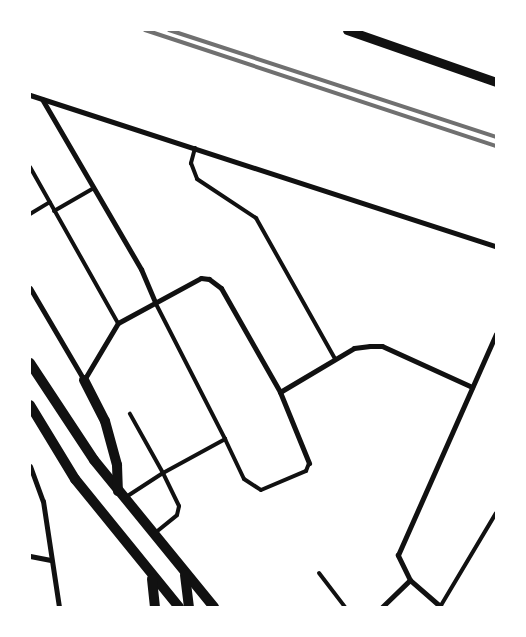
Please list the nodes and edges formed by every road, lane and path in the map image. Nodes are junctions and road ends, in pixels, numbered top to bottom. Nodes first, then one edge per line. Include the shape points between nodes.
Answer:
1 (347, 30) edge
2 (496, 82) edge
3 (30, 95) edge
4 (42, 99) junction
5 (195, 148) junction
6 (30, 168) edge
7 (94, 188) junction
8 (50, 202) junction
9 (54, 211) junction
10 (30, 214) edge
11 (496, 246) edge
12 (30, 288) edge
13 (154, 302) junction
14 (118, 323) junction
15 (496, 334) edge
16 (335, 359) junction
17 (30, 363) edge
18 (84, 380) junction
19 (472, 387) junction
20 (280, 392) junction
21 (30, 405) edge
22 (130, 414) dead end
23 (226, 439) junction
24 (309, 463) joint
25 (30, 466) edge
26 (163, 473) junction
27 (121, 494) junction
28 (496, 513) edge
29 (152, 535) junction
30 (30, 556) edge
31 (50, 560) junction
32 (150, 573) junction
33 (319, 573) dead end
34 (184, 574) junction
35 (410, 580) junction
36 (59, 607) edge
37 (154, 607) edge
38 (179, 607) edge
39 (190, 607) edge
40 (214, 607) edge
41 (345, 607) edge
42 (382, 607) edge
43 (441, 607) edge

1 - 2 street
3 - 4 street
4 - 5 street
4 - 7 street
5 - 11 street
5 - 16 lane via 191,163 197,179 256,218
6 - 8 lane
7 - 9 lane
7 - 13 street
8 - 9 lane
8 - 10 lane
9 - 14 lane
12 - 18 street
13 - 14 street
13 - 20 street via 201,278 221,288
13 - 23 lane
14 - 18 street
15 - 19 street
16 - 19 street via 354,348 382,346
16 - 20 street
17 - 27 main road via 94,460
18 - 27 main road via 104,421 117,465
19 - 35 street via 398,555
20 - 24 street
21 - 32 main road via 75,479
22 - 26 lane
23 - 24 lane via 244,479 261,490 306,472
23 - 26 lane
25 - 31 street via 43,501
26 - 27 lane
26 - 29 lane via 179,506 177,515
27 - 29 main road
28 - 43 lane
29 - 34 main road
30 - 31 street
31 - 36 street
32 - 37 main road
32 - 38 main road
33 - 41 lane
34 - 39 main road
34 - 40 main road
35 - 42 street
35 - 43 street

